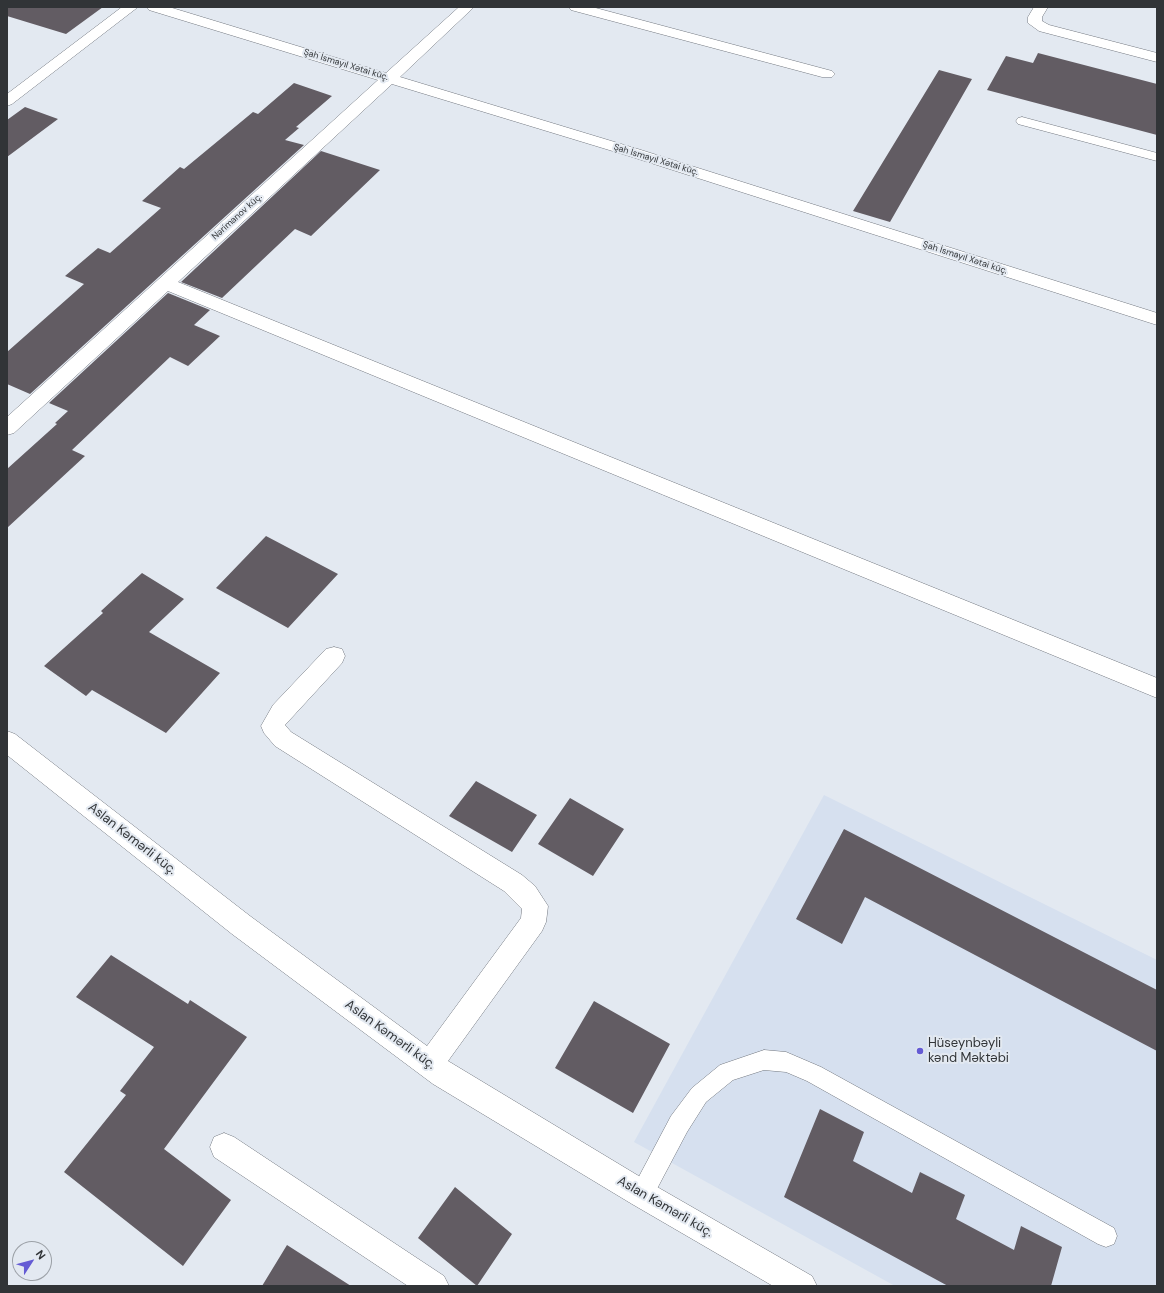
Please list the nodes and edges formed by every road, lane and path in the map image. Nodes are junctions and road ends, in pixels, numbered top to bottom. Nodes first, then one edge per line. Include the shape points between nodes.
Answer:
1 (131, 7) edge
2 (154, 7) edge
3 (467, 7) edge
4 (576, 7) edge
5 (1023, 7) edge
6 (1040, 9) edge
7 (1157, 58) edge
8 (827, 74) dead end
9 (389, 78) junction
10 (7, 101) edge
11 (1022, 121) dead end
12 (1157, 157) edge
13 (165, 283) junction
14 (1157, 319) edge
15 (7, 428) edge
16 (334, 656) dead end
17 (1157, 688) edge
18 (7, 741) edge
19 (430, 1064) junction
20 (224, 1147) dead end
21 (642, 1194) junction
22 (1106, 1236) dead end
23 (434, 1286) edge
24 (802, 1286) edge

1 - 10 street
2 - 9 street, Şah İsmayıl Xətai küç.
3 - 9 street, Nərimanov küç.
4 - 8 street
5 - 6 street
6 - 7 street via 1035,17 1035,23 1044,28
9 - 13 street, Nərimanov küç.
9 - 14 street, Şah İsmayıl Xətai küç. via 635,153
11 - 12 lane
13 - 15 street, Nərimanov küç.
13 - 17 street
16 - 19 street via 281,712 272,726 283,739 513,883 536,906 533,922
18 - 19 street, Aslan Kəmərli küç. via 241,925
19 - 21 street, Aslan Kəmərli küç.
20 - 23 street
21 - 22 lane via 679,1124 699,1095 727,1072 764,1060 786,1062 814,1074
21 - 24 street, Aslan Kəmərli küç.

